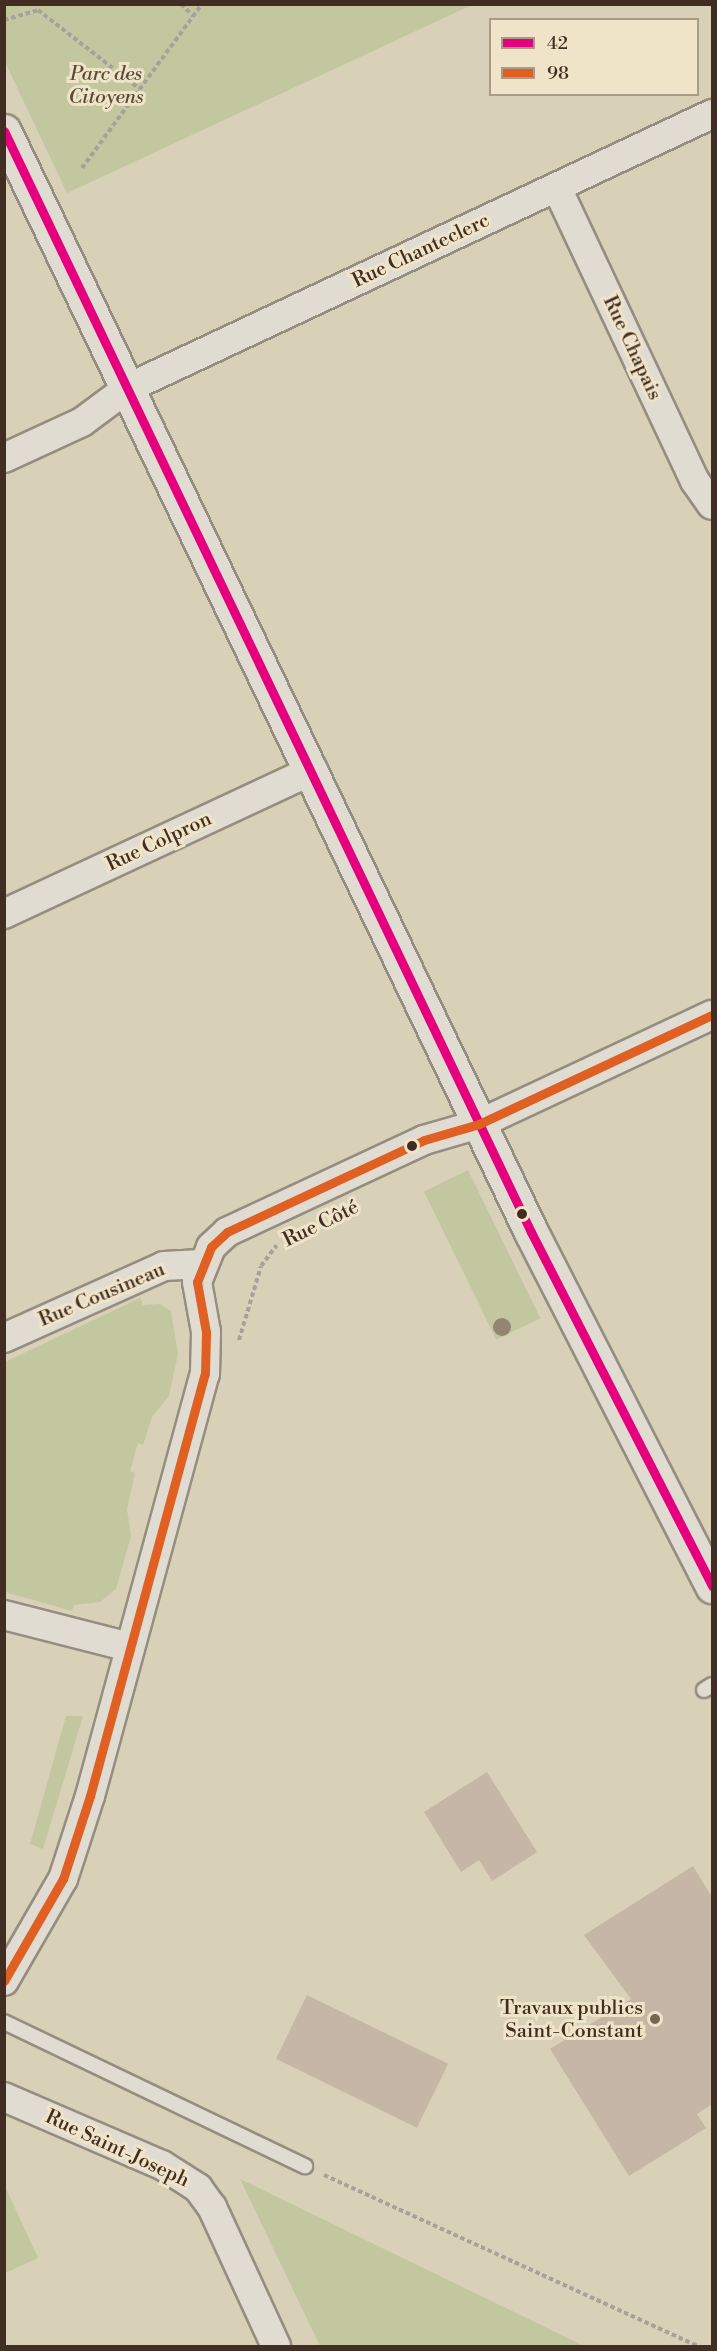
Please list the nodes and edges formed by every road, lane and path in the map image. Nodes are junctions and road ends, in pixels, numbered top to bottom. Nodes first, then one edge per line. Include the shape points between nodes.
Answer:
1 (181, 4) edge
2 (202, 4) edge
3 (193, 16) junction
4 (4, 20) edge
5 (140, 89) junction
6 (712, 114) edge
7 (4, 131) edge
8 (82, 168) dead end
9 (556, 188) junction
10 (128, 388) junction
11 (4, 458) edge
12 (712, 505) edge
13 (314, 770) junction
14 (4, 914) edge
15 (712, 1015) edge
16 (479, 1124) junction
17 (280, 1242) dead end
18 (201, 1264) junction
19 (4, 1338) edge
20 (238, 1344) dead end
21 (712, 1586) edge
22 (4, 1615) edge
23 (130, 1647) junction
24 (4, 1981) edge
25 (4, 2022) edge
26 (4, 2097) edge
27 (305, 2166) joint
28 (276, 2346) edge
29 (697, 2346) edge

1 - 3 path
2 - 3 path
3 - 5 path
4 - 5 path via 38,10
5 - 8 path
6 - 9 street, Rue Chanteclerc
7 - 10 street
9 - 10 street, Rue Chanteclerc
9 - 12 street, Rue Chapais via 695,481
10 - 11 street via 82,422
10 - 13 street
13 - 14 street, Rue Colpron
13 - 16 street
15 - 16 street, Rue Côté
16 - 18 street, Rue Côté via 447,1130 227,1232
16 - 21 street
17 - 20 path, Rue Côté via 261,1266
18 - 19 street, Rue Cousineau via 164,1266
18 - 23 street via 197,1282 206,1332 205,1374
22 - 23 street
23 - 24 street via 63,1879
25 - 27 lane
26 - 28 street, Rue Saint-Joseph via 162,2165 198,2188 212,2207
27 - 29 path

